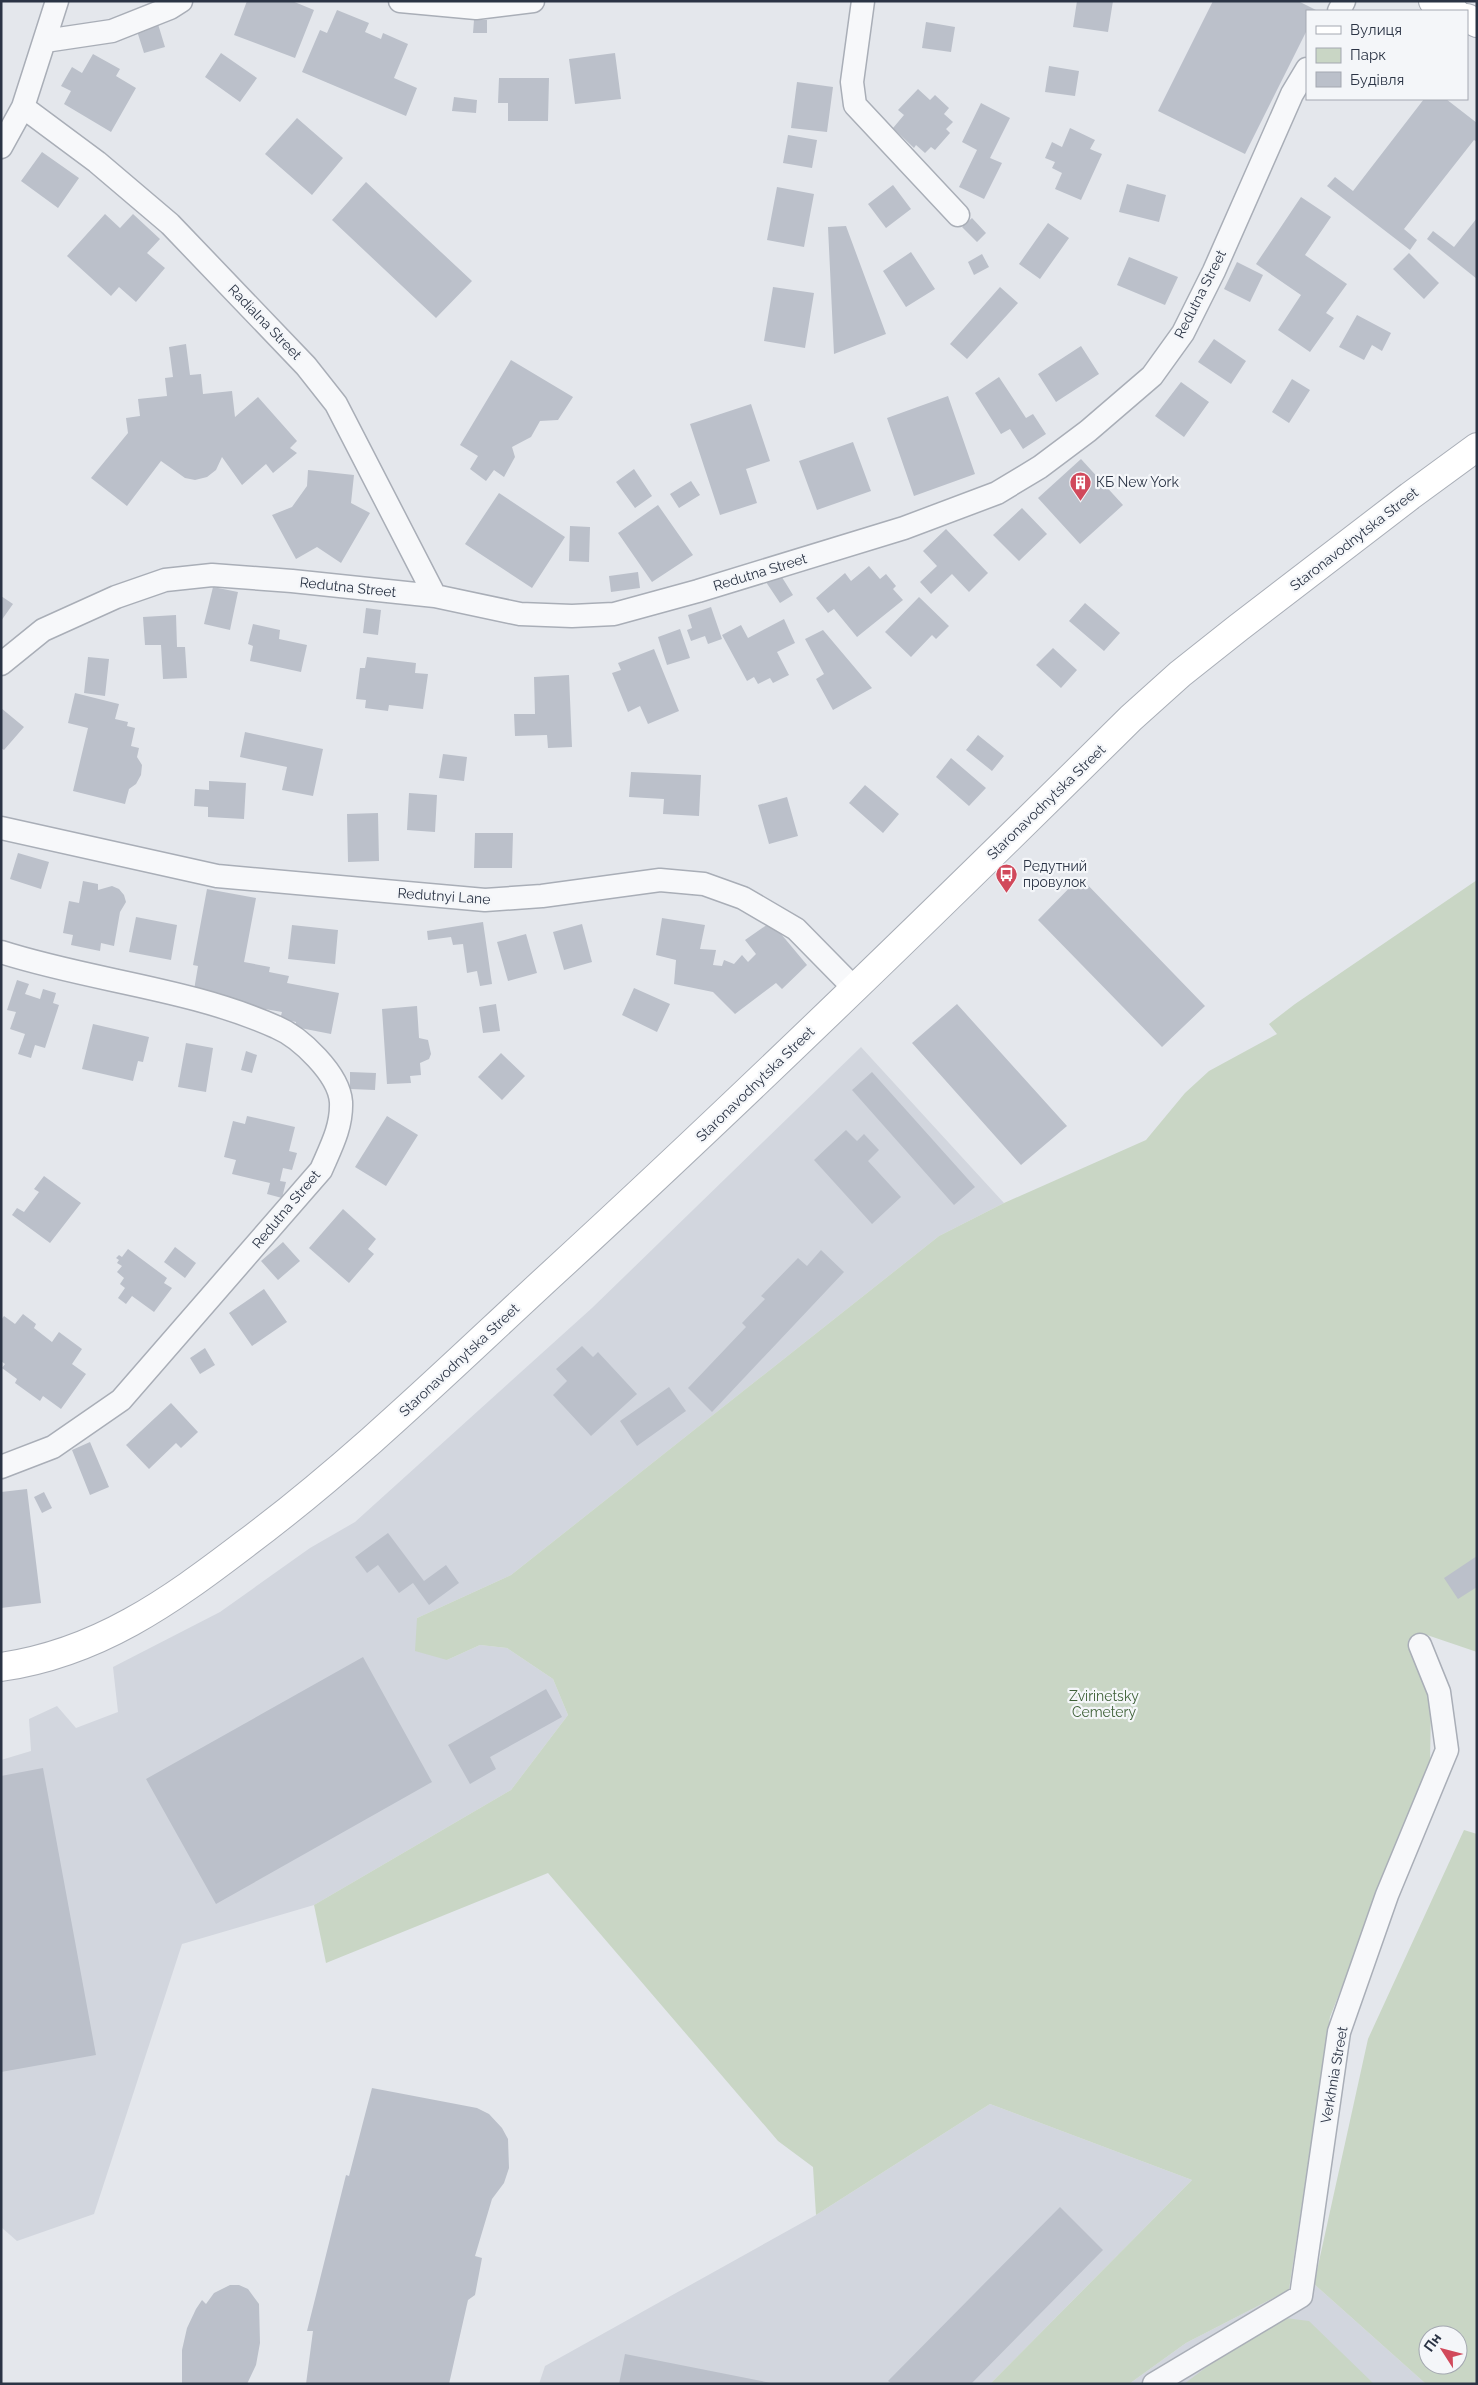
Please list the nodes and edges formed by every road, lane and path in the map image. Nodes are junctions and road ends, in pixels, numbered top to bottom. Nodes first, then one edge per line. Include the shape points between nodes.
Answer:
1 (57, 1) edge
2 (181, 1) edge
3 (400, 1) edge
4 (533, 1) edge
5 (863, 1) edge
6 (1433, 1) edge
7 (1452, 10) edge
8 (45, 41) junction
9 (1306, 71) edge
10 (23, 106) junction
11 (1, 147) edge
12 (958, 215) dead end
13 (1477, 447) edge
14 (435, 596) junction
15 (1, 664) edge
16 (1, 828) edge
17 (1, 952) edge
18 (855, 989) junction
19 (1, 1467) edge
20 (1420, 1645) dead end
21 (1, 1667) edge
22 (1154, 2384) edge

1 - 8 street
2 - 8 street via 112,31
3 - 4 street via 476,8
5 - 12 street via 852,82 855,105
6 - 7 main road
8 - 10 street
9 - 14 street, Redutna Street via 1292,94 1183,333 1152,376 1088,431 1040,467 996,494 904,528 614,614 520,614
10 - 11 street
10 - 14 street, Radialna Street via 97,162 170,224 306,366 336,404
13 - 18 main road, Staronavodnytska Street via 1180,674 1131,718
14 - 15 street, Redutna Street via 212,575 164,580 116,597 44,630
16 - 18 street, Redutnyi Lane via 217,876 485,900 660,880 704,884 743,898 796,929
17 - 19 street, Redutna Street via 208,1003 276,1027 294,1037 313,1054 331,1076 341,1100 338,1133 321,1170 120,1400 53,1447
18 - 21 main road, Staronavodnytska Street via 620,1212 372,1440 281,1518 177,1596 98,1640 48,1657
20 - 22 street, Verkhnia Street via 1439,1692 1447,1750 1387,1895 1339,2032 1301,2296

